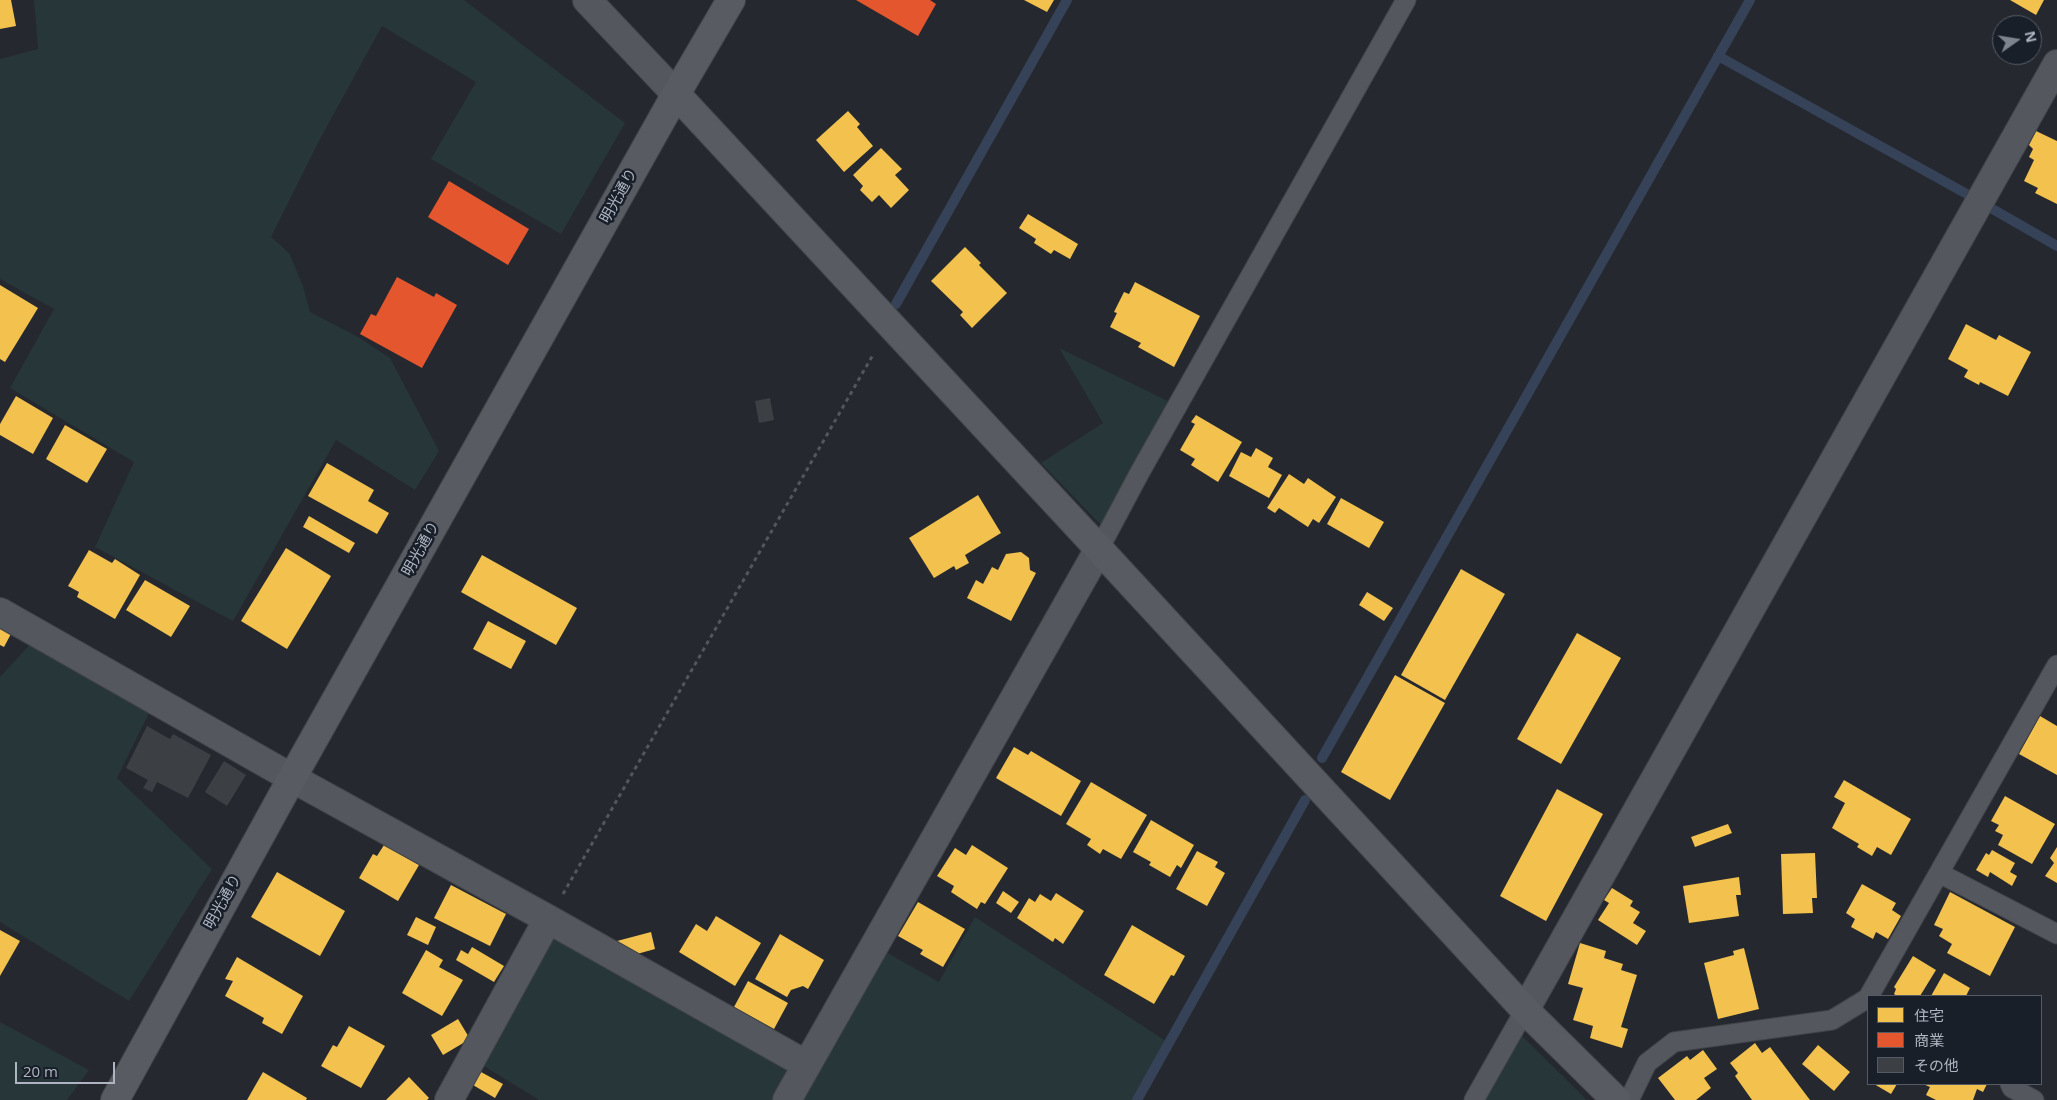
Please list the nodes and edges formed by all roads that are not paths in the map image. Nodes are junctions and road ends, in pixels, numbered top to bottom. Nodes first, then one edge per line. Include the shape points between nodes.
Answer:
1 (586, 0) edge
2 (731, 0) edge
3 (1406, 0) edge
4 (2057, 64) edge
5 (676, 94) junction
6 (1099, 548) junction
7 (0, 612) edge
8 (2057, 665) edge
9 (292, 778) junction
10 (1939, 873) junction
11 (548, 919) junction
12 (2057, 934) edge
13 (1870, 995) edge
14 (1867, 999) edge
15 (1525, 1010) junction
16 (807, 1065) junction
17 (2010, 1085) edge
18 (115, 1100) edge
19 (449, 1100) edge
20 (787, 1100) edge
21 (1474, 1100) edge
22 (1616, 1100) edge
23 (1629, 1100) edge
24 (2034, 1100) edge

1 - 5 street
2 - 5 street, 明光通り
3 - 6 lane
4 - 15 street
5 - 6 street
5 - 9 street, 明光通り
6 - 15 street
6 - 16 street
7 - 9 street
8 - 10 lane
9 - 11 street
9 - 18 street, 明光通り
10 - 12 lane
10 - 13 lane
11 - 16 street
11 - 19 street
14 - 23 lane via 1832,1020 1674,1042 1647,1062
15 - 21 lane
15 - 22 street
16 - 20 street
17 - 24 lane

